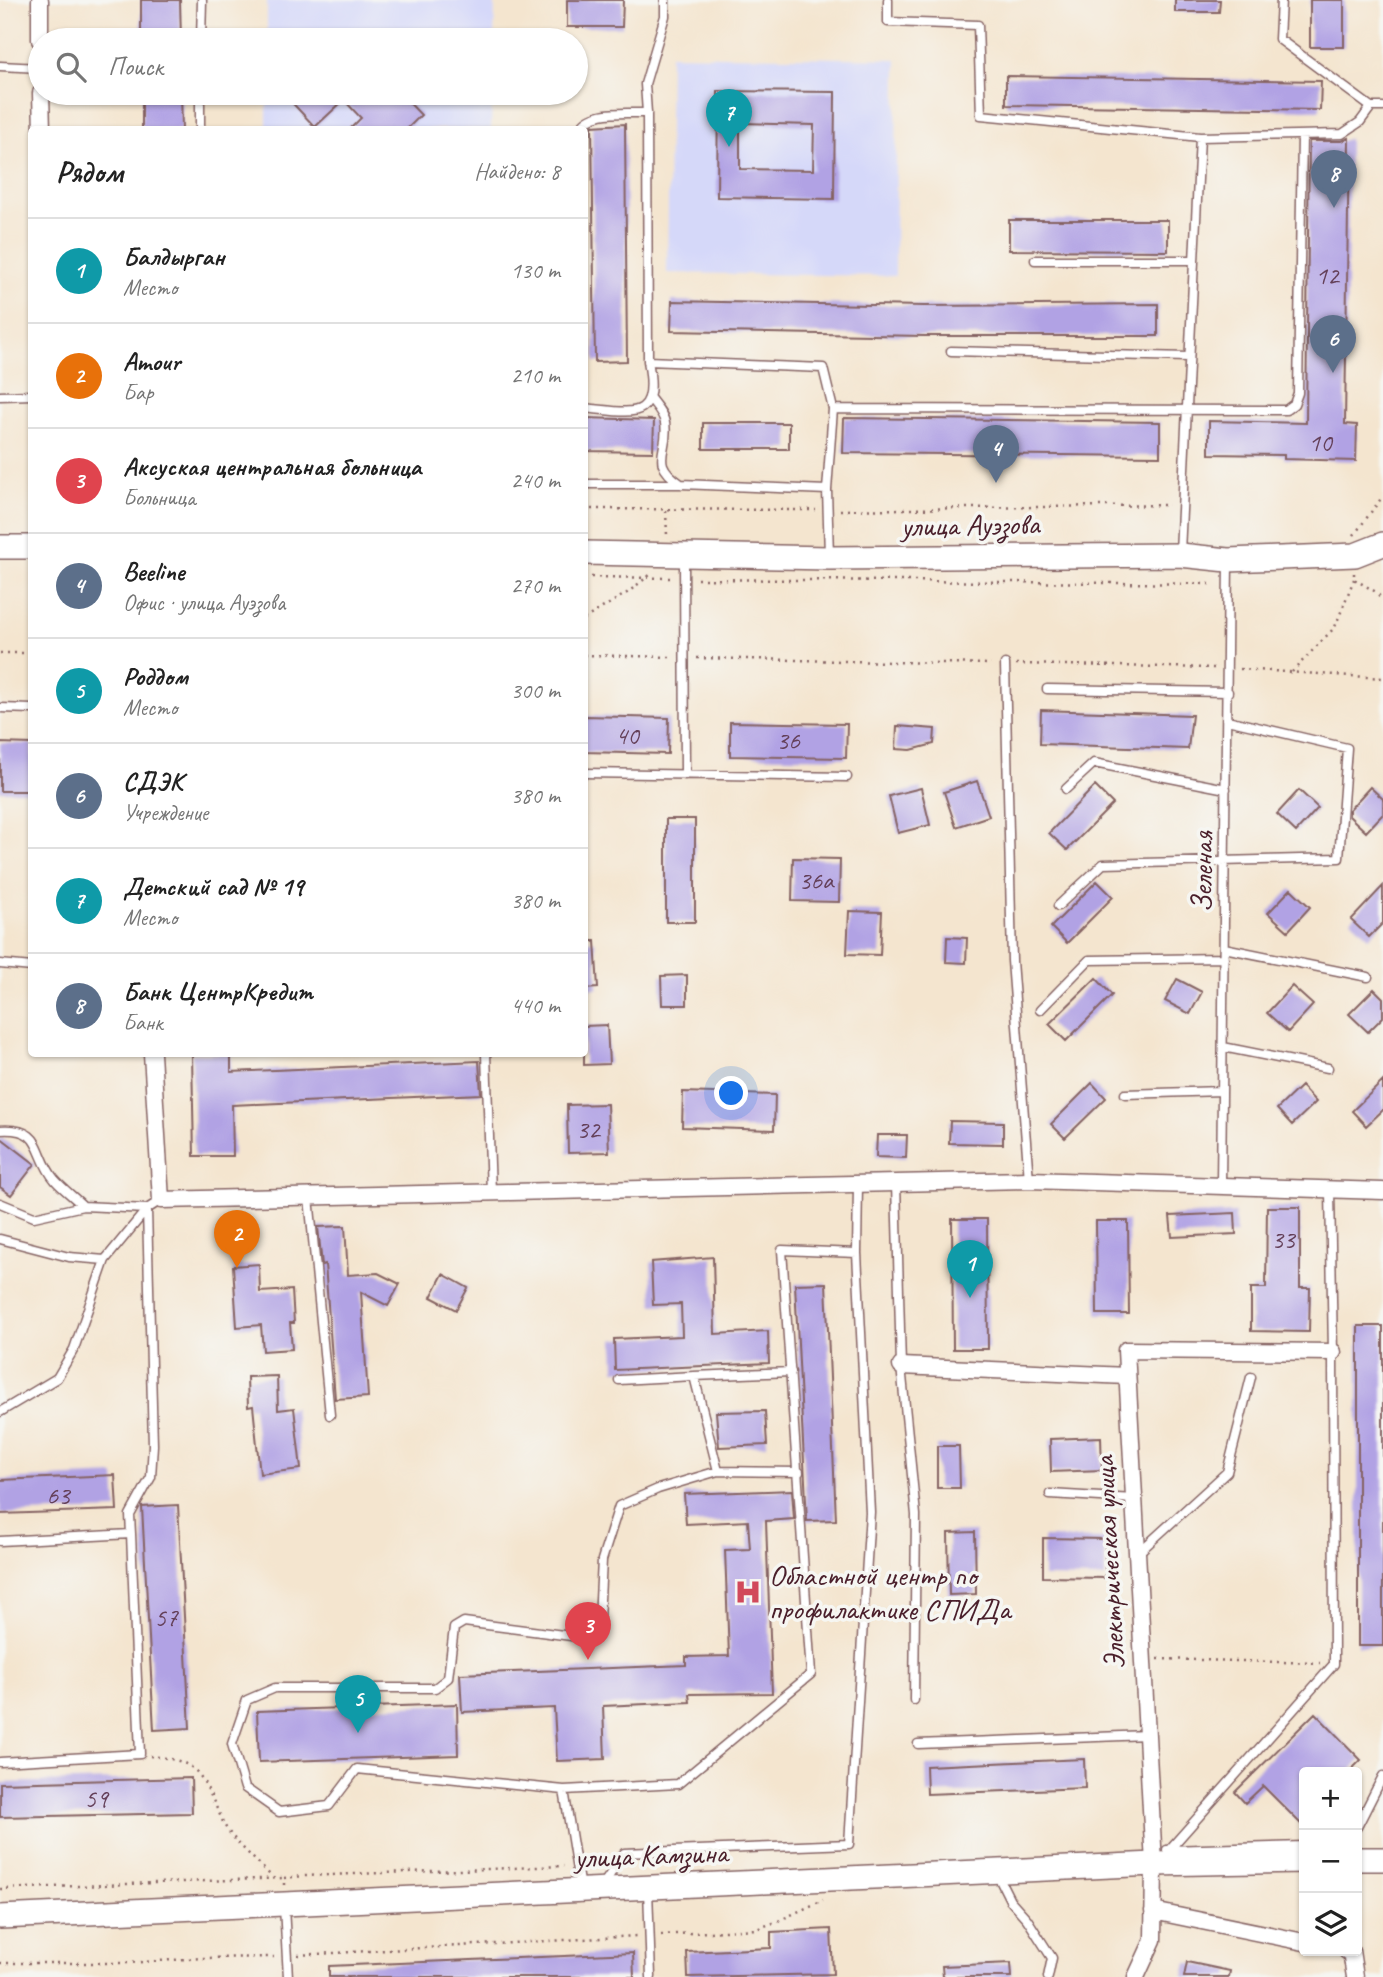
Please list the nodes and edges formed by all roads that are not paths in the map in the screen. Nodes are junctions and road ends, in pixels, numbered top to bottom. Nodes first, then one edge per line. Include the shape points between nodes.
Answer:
1 (40, 0) edge
2 (202, 0) edge
3 (665, 0) edge
4 (888, 0) edge
5 (1281, 0) edge
6 (40, 28) edge
7 (201, 28) edge
8 (0, 66) edge
9 (28, 67) edge
10 (41, 105) edge
11 (200, 105) edge
12 (1371, 107) junction
13 (1383, 107) edge
14 (647, 113) junction
15 (42, 126) edge
16 (200, 126) edge
17 (581, 126) edge
18 (1302, 135) junction
19 (1200, 137) junction
20 (1035, 260) dead end
21 (1193, 260) junction
22 (951, 351) dead end
23 (1188, 357) junction
24 (648, 361) junction
25 (28, 395) edge
26 (0, 397) edge
27 (650, 398) junction
28 (588, 408) edge
29 (833, 409) junction
30 (1186, 410) junction
31 (588, 484) edge
32 (681, 484) junction
33 (827, 490) junction
34 (1383, 544) edge
35 (0, 547) edge
36 (28, 547) edge
37 (588, 553) edge
38 (676, 555) junction
39 (1180, 555) junction
40 (1355, 555) junction
41 (829, 558) junction
42 (1228, 560) junction
43 (1383, 564) edge
44 (1005, 664) road end
45 (1047, 689) dead end
46 (1228, 692) junction
47 (0, 708) edge
48 (28, 709) edge
49 (1227, 720) junction
50 (588, 773) edge
51 (685, 775) junction
52 (847, 777) dead end
53 (1066, 789) dead end
54 (1226, 789) junction
55 (1225, 860) junction
56 (1058, 906) dead end
57 (1224, 953) junction
58 (0, 964) edge
59 (28, 967) edge
60 (1368, 977) dead end
61 (1040, 1010) dead end
62 (1223, 1047) junction
63 (152, 1057) edge
64 (486, 1057) edge
65 (1328, 1068) dead end
66 (1222, 1091) junction
67 (1125, 1094) dead end
68 (0, 1130) edge
69 (1029, 1180) junction
70 (896, 1183) junction
71 (858, 1184) junction
72 (1221, 1185) junction
73 (1330, 1191) junction
74 (1383, 1191) edge
75 (491, 1192) junction
76 (309, 1197) junction
77 (0, 1203) edge
78 (154, 1205) junction
79 (83, 1206) junction
80 (0, 1240) edge
81 (858, 1253) junction
82 (104, 1260) junction
83 (1333, 1352) junction
84 (901, 1366) junction
85 (791, 1372) junction
86 (694, 1376) junction
87 (1127, 1376) junction
88 (1251, 1377) dead end
89 (619, 1380) dead end
90 (0, 1412) edge
91 (330, 1415) dead end
92 (718, 1471) junction
93 (799, 1472) junction
94 (1050, 1494) dead end
95 (1134, 1499) junction
96 (131, 1534) junction
97 (0, 1541) edge
98 (1137, 1554) junction
99 (914, 1700) dead end
100 (1147, 1735) junction
101 (918, 1744) dead end
102 (0, 1762) edge
103 (1383, 1776) edge
104 (564, 1790) junction
105 (1362, 1817) edge
106 (1299, 1846) edge
107 (1159, 1855) junction
108 (1362, 1859) edge
109 (1383, 1859) edge
110 (1299, 1861) edge
111 (995, 1871) junction
112 (648, 1886) junction
113 (590, 1889) junction
114 (284, 1902) junction
115 (1153, 1911) junction
116 (0, 1917) edge
117 (1299, 1941) edge
118 (1352, 1956) edge
119 (288, 1977) edge
120 (651, 1977) edge
121 (1048, 1977) edge
122 (1136, 1977) edge
123 (1354, 1977) edge

1 - 6 street
2 - 7 lane
3 - 14 lane via 665,16 645,84
4 - 19 lane via 888,22 978,25 981,115
5 - 12 lane via 1279,39
8 - 9 lane
10 - 15 street
11 - 16 lane
12 - 13 lane
12 - 18 lane via 1342,134
14 - 17 lane via 591,116
14 - 24 lane
18 - 19 lane
18 - 30 lane via 1298,393 1294,404 1286,410
19 - 21 lane
20 - 21 lane
21 - 23 lane
22 - 23 lane
23 - 30 lane
24 - 27 lane via 653,386
24 - 29 lane via 816,366 826,374
25 - 26 lane
27 - 28 lane via 643,408 632,412
27 - 32 lane via 666,421 662,462 667,475
29 - 30 lane
29 - 33 lane
30 - 39 lane
31 - 32 lane
32 - 33 lane
33 - 41 lane
34 - 40 street
35 - 36 street
37 - 38 street, улица Ауэзова
38 - 41 street, улица Ауэзова
38 - 51 lane via 684,578
39 - 41 street, улица Ауэзова
39 - 42 street, улица Ауэзова
40 - 42 street, улица Ауэзова
40 - 43 street
42 - 46 lane, Зеленая
44 - 69 lane via 1012,961
45 - 46 lane
46 - 49 lane, Зеленая
47 - 48 lane
49 - 54 lane, Зеленая
49 - 55 lane via 1347,748 1339,858
50 - 51 lane
51 - 52 lane
53 - 54 lane via 1094,763
54 - 55 lane, Зеленая
55 - 56 lane via 1103,864
55 - 57 lane, Зеленая
57 - 60 lane
57 - 61 lane via 1090,960
57 - 62 lane, Зеленая
58 - 59 lane
62 - 65 lane
62 - 66 lane, Зеленая
63 - 78 street
64 - 75 lane
66 - 67 lane
66 - 72 lane, Зеленая
68 - 79 lane via 16,1129 32,1136 54,1178
69 - 70 street
69 - 72 street
70 - 71 street
70 - 84 lane
71 - 75 street
71 - 81 lane
72 - 73 street
73 - 74 street
73 - 83 lane
75 - 76 street
76 - 78 street
76 - 91 lane
77 - 79 lane via 34,1217
78 - 79 lane
78 - 82 lane
78 - 96 lane via 151,1476 130,1515
80 - 82 lane via 69,1257
81 - 85 lane via 782,1250
81 - 113 lane via 870,1512 849,1844 624,1853
82 - 90 lane via 74,1349 57,1378
83 - 87 street, Электрическая улица via 1126,1350
83 - 107 lane via 1334,1664
84 - 87 street
84 - 99 lane via 916,1515
85 - 86 lane
85 - 93 lane
86 - 89 lane
86 - 92 lane
87 - 95 street, Электрическая улица
88 - 98 lane via 1227,1472
92 - 93 lane
92 - 104 lane via 619,1506 603,1560 598,1620 579,1637 464,1622 454,1628 448,1678 435,1688 275,1688 247,1700 232,1744 246,1787 279,1812 328,1806 357,1769
93 - 104 lane via 811,1674 678,1784
94 - 95 lane
95 - 98 street, Электрическая улица
96 - 97 lane
96 - 102 lane via 140,1754
98 - 100 street, Электрическая улица
100 - 101 lane
100 - 107 street, Электрическая улица
103 - 105 lane
104 - 113 lane via 578,1866
106 - 107 lane
107 - 110 street, улица Камзина
107 - 111 street, улица Камзина
107 - 115 street, Электрическая улица
108 - 109 street
111 - 112 street, улица Камзина
111 - 121 lane via 1052,1958
112 - 113 street, улица Камзина
112 - 120 lane
113 - 114 street, улица Камзина
114 - 116 street, улица Камзина
114 - 119 lane
115 - 117 street
115 - 122 street, Электрическая улица via 1153,1940
118 - 123 street

